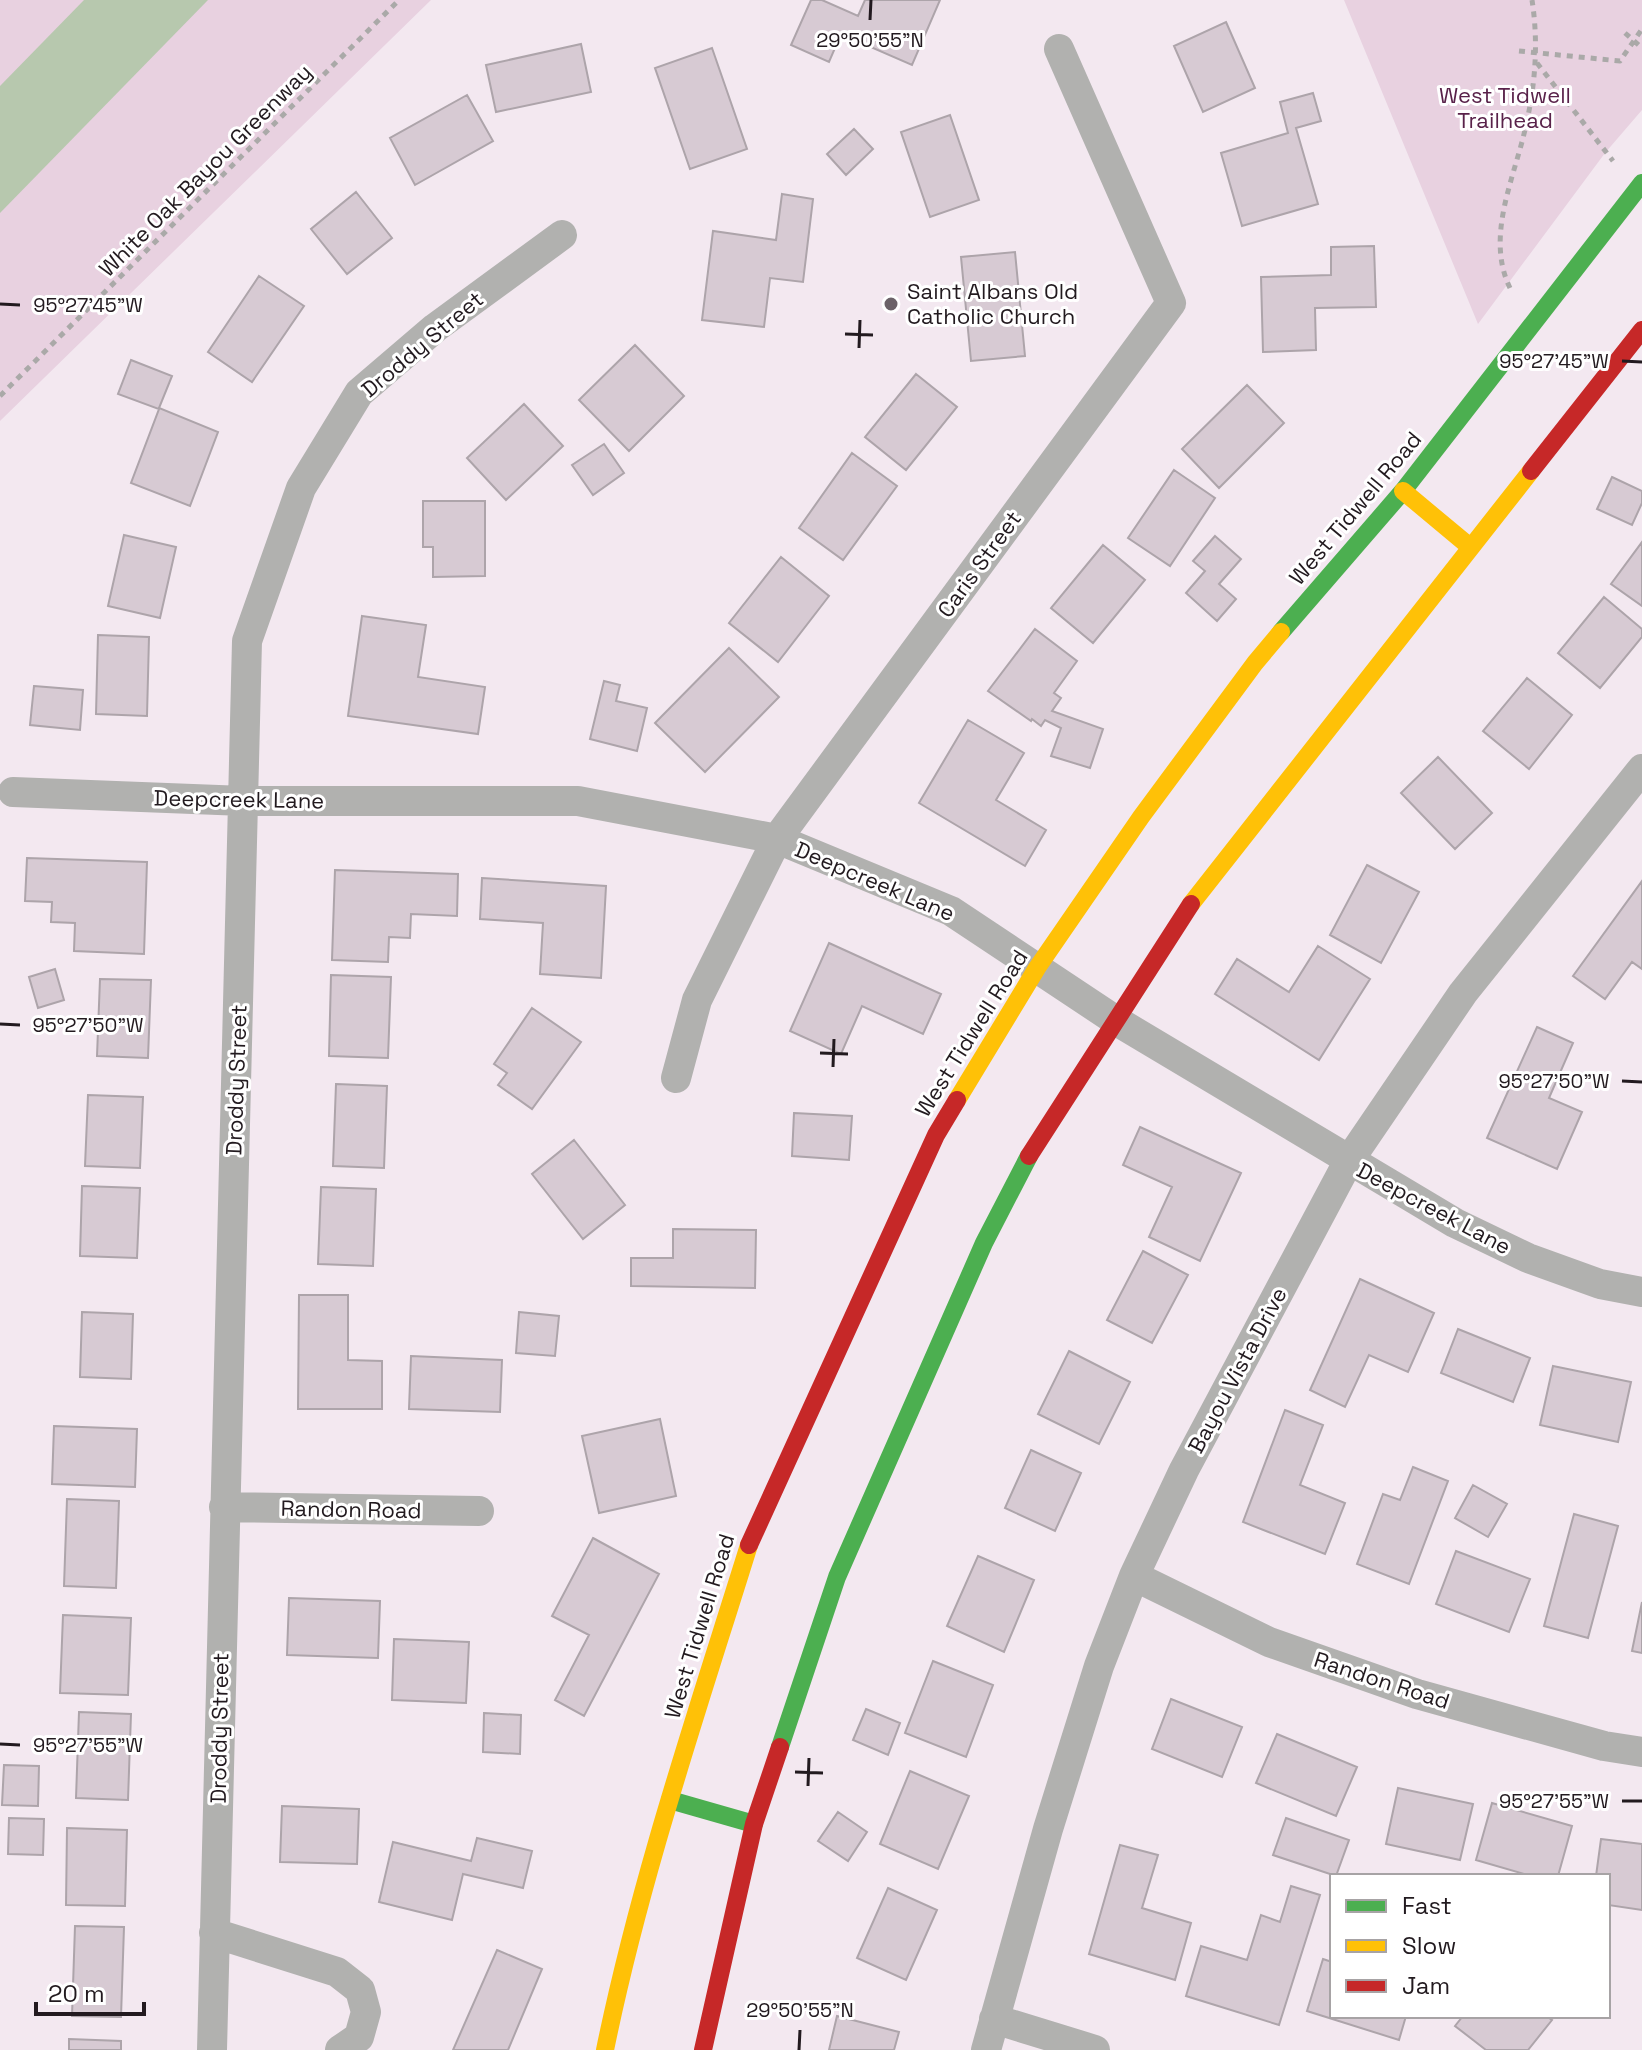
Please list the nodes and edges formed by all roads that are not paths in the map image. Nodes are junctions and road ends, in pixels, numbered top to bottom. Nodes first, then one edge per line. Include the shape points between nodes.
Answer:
1 (1059, 49) dead end
2 (1640, 185) edge
3 (562, 235) dead end
4 (1642, 330) edge
5 (1403, 491) junction
6 (1469, 546) junction
7 (1642, 769) edge
8 (13, 792) dead end
9 (244, 801) junction
10 (777, 839) junction
11 (1037, 968) junction
12 (1115, 1020) junction
13 (676, 1078) dead end
14 (1348, 1162) junction
15 (1642, 1292) edge
16 (224, 1507) junction
17 (479, 1511) dead end
18 (1134, 1576) junction
19 (1642, 1752) edge
20 (670, 1800) junction
21 (754, 1824) junction
22 (214, 1933) junction
23 (994, 2019) junction
24 (212, 2050) edge
25 (340, 2050) edge
26 (605, 2050) edge
27 (703, 2050) edge
28 (986, 2050) edge
29 (1095, 2050) edge

1 - 10 street, Caris Street via 1171,303
2 - 5 main road, West Tidwell Road
3 - 9 street, Droddy Street via 435,328 359,393 301,488 247,641
4 - 6 main road
5 - 6 main road
5 - 11 main road, West Tidwell Road via 1255,663
6 - 12 main road via 1202,887
7 - 14 street, Bayou Vista Drive via 1463,993
8 - 9 street, Deepcreek Lane
9 - 10 street, Deepcreek Lane via 578,801
9 - 16 street, Droddy Street
10 - 11 street, Deepcreek Lane via 951,911
10 - 13 street, Caris Street via 697,1000
11 - 12 street, Deepcreek Lane
11 - 20 main road, West Tidwell Road via 936,1135 752,1534
12 - 14 street, Deepcreek Lane
12 - 21 main road via 1037,1140 984,1243 837,1577
14 - 15 street, Deepcreek Lane via 1528,1258 1600,1284
14 - 18 street, Bayou Vista Drive via 1184,1470
16 - 17 street, Randon Road
16 - 22 street, Droddy Street
18 - 19 street, Randon Road via 1269,1642 1417,1694
18 - 23 street, Bayou Vista Drive via 1080,1725
20 - 21 main road
20 - 26 main road, West Tidwell Road
21 - 27 main road
22 - 24 street, Droddy Street
22 - 25 street via 337,1972 360,1990 366,2012 359,2037
23 - 28 street, Bayou Vista Drive
23 - 29 street

